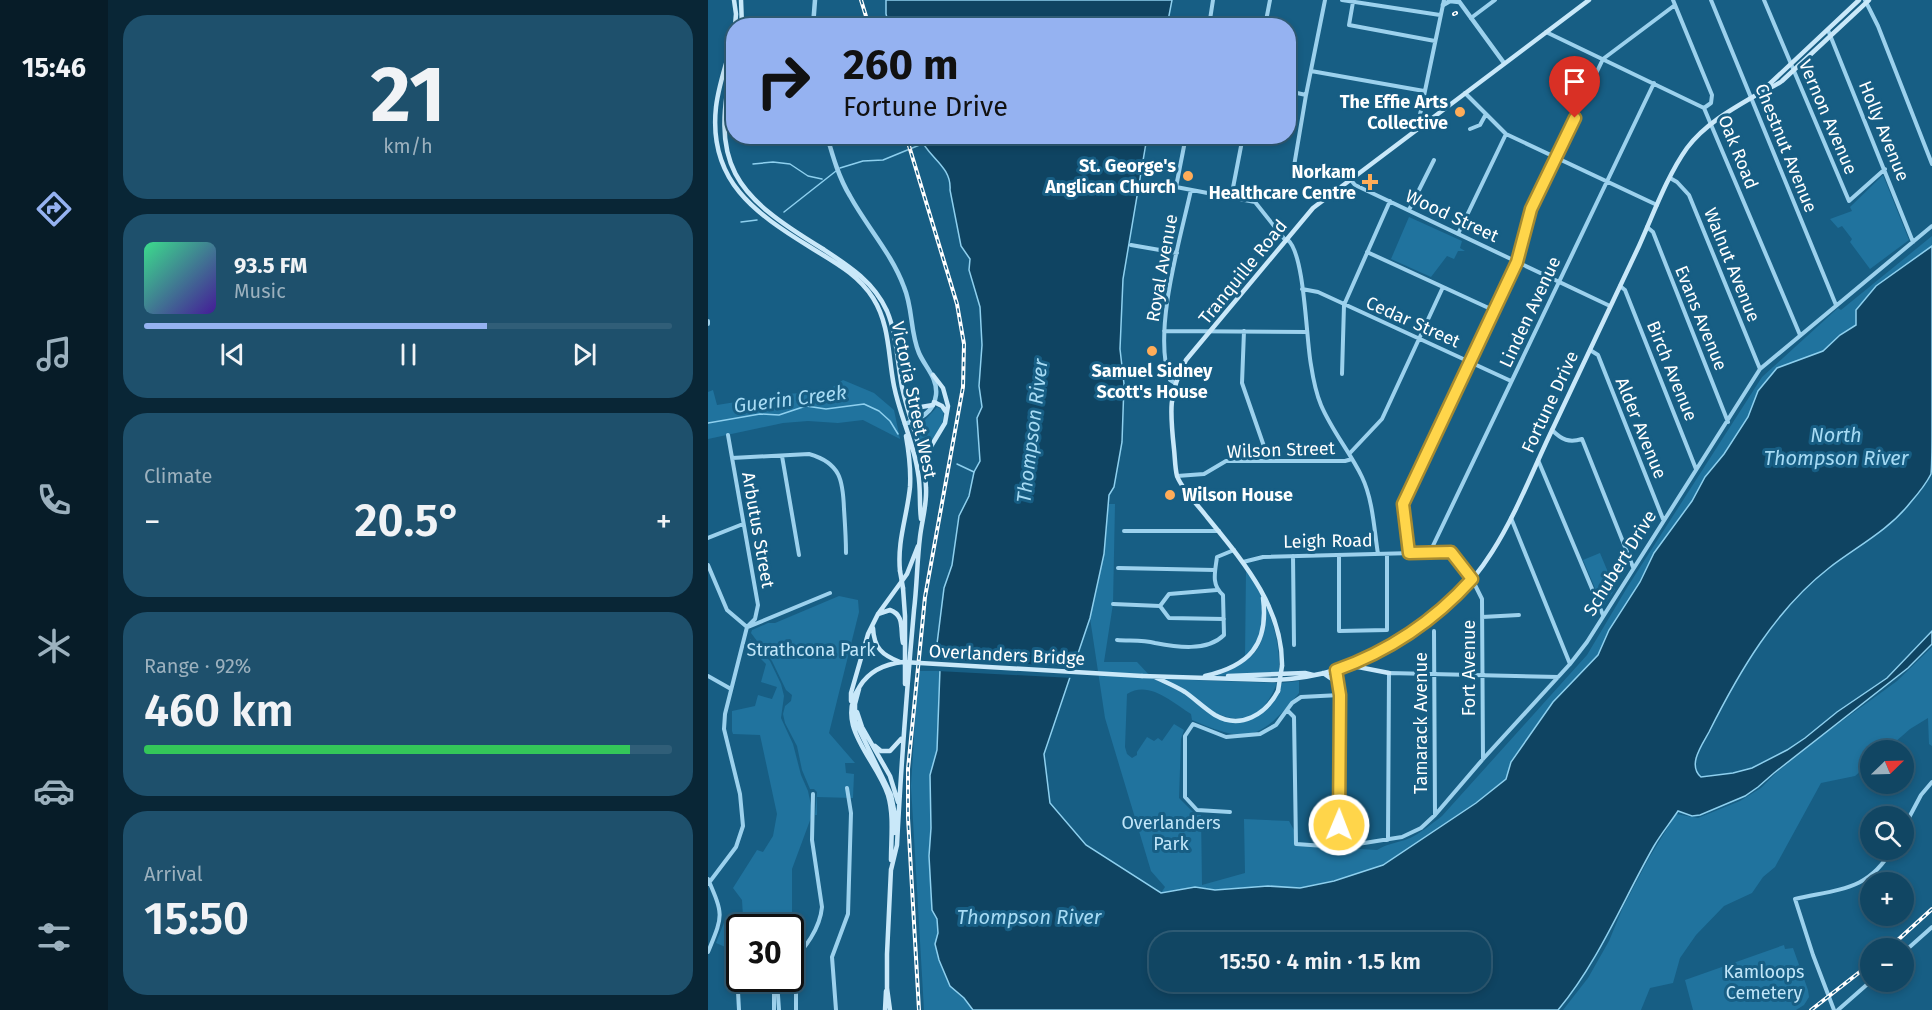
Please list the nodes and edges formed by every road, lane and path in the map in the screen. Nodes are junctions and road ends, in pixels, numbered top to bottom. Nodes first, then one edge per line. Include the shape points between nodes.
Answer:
1 (734, 0) edge
2 (741, 0) edge
3 (815, 0) edge
4 (1213, 0) edge
5 (1270, 0) edge
6 (1325, 0) edge
7 (1342, 0) edge
8 (1495, 0) edge
9 (1589, 0) edge
10 (1673, 0) edge
11 (1712, 0) edge
12 (1764, 0) edge
13 (1859, 0) edge
14 (1352, 1) edge
15 (1459, 1) edge
16 (1867, 1) edge
17 (1443, 3) edge
18 (1676, 5) junction
19 (1440, 15) junction
20 (736, 18) edge
21 (742, 18) edge
22 (814, 18) edge
23 (1210, 18) edge
24 (1267, 18) edge
25 (1471, 18) junction
26 (1828, 30) junction
27 (1545, 32) junction
28 (1831, 36) junction
29 (1435, 41) junction
30 (1603, 59) junction
31 (1504, 63) junction
32 (1790, 64) junction
33 (726, 65) edge
34 (1794, 70) junction
35 (1311, 71) junction
36 (726, 81) edge
37 (1654, 83) junction
38 (1424, 91) junction
39 (1296, 92) edge
40 (1465, 93) junction
41 (1760, 93) junction
42 (1306, 94) junction
43 (1752, 98) junction
44 (1704, 108) junction
45 (1486, 114) junction
46 (1712, 123) junction
47 (1417, 129) junction
48 (1470, 129) dead end
49 (1506, 134) junction
50 (829, 144) edge
51 (1184, 144) edge
52 (1241, 144) edge
53 (1556, 158) junction
54 (1434, 160) dead end
55 (1932, 164) edge
56 (1885, 169) junction
57 (1293, 172) dead end
58 (1671, 178) junction
59 (1350, 179) junction
60 (1607, 182) junction
61 (1191, 190) junction
62 (1231, 198) junction
63 (1390, 201) junction
64 (1657, 205) junction
65 (1409, 210) junction
66 (1932, 226) edge
67 (1647, 227) junction
68 (1458, 234) junction
69 (1287, 241) junction
70 (1913, 242) junction
71 (1131, 245) dead end
72 (1367, 252) junction
73 (1177, 253) junction
74 (1517, 262) junction
75 (1559, 282) junction
76 (1619, 286) junction
77 (1443, 287) junction
78 (1302, 289) junction
79 (1836, 305) junction
80 (1344, 306) junction
81 (1610, 306) junction
82 (1493, 310) junction
83 (1164, 331) junction
84 (1213, 331) junction
85 (1244, 331) junction
86 (1307, 332) junction
87 (1800, 335) junction
88 (1419, 339) junction
89 (1590, 350) junction
90 (1469, 362) junction
91 (1760, 369) junction
92 (1342, 374) dead end
93 (933, 375) junction
94 (1511, 381) junction
95 (1175, 383) junction
96 (905, 399) junction
97 (934, 403) junction
98 (947, 415) junction
99 (912, 422) junction
100 (1728, 422) junction
101 (905, 424) junction
102 (1552, 430) junction
103 (728, 435) dead end
104 (1350, 453) junction
105 (782, 456) junction
106 (732, 458) junction
107 (1352, 459) junction
108 (1267, 460) junction
109 (1538, 460) junction
110 (1696, 470) junction
111 (925, 476) junction
112 (1178, 476) junction
113 (1510, 517) junction
114 (1664, 519) junction
115 (922, 522) junction
116 (743, 524) junction
117 (1124, 531) dead end
118 (1219, 531) junction
119 (708, 538) edge
120 (919, 541) junction
121 (1234, 550) junction
122 (1430, 552) junction
123 (846, 553) dead end
124 (1409, 553) junction
125 (1378, 554) junction
126 (1387, 554) junction
127 (799, 555) dead end
128 (1339, 555) junction
129 (1293, 556) junction
130 (1244, 562) junction
131 (708, 565) edge
132 (1118, 568) dead end
133 (1633, 568) junction
134 (1215, 570) junction
135 (1472, 579) junction
136 (1216, 590) junction
137 (830, 593) dead end
138 (1262, 593) junction
139 (1113, 604) dead end
140 (1160, 606) junction
141 (878, 614) junction
142 (1519, 615) dead end
143 (1603, 615) junction
144 (1482, 617) junction
145 (1224, 619) junction
146 (873, 626) junction
147 (747, 627) junction
148 (1434, 631) dead end
149 (1117, 640) dead end
150 (1294, 645) dead end
151 (905, 650) junction
152 (903, 663) junction
153 (1570, 664) junction
154 (1350, 665) junction
155 (1336, 670) junction
156 (1323, 673) junction
157 (1389, 674) junction
158 (1434, 674) junction
159 (1482, 675) junction
160 (708, 676) edge
161 (1142, 676) joint
162 (1152, 676) junction
163 (1558, 677) junction
164 (1196, 678) junction
165 (861, 684) junction
166 (1339, 684) junction
167 (731, 689) junction
168 (906, 689) junction
169 (859, 691) junction
170 (1340, 695) junction
171 (850, 710) junction
172 (1287, 710) junction
173 (903, 737) junction
174 (873, 745) junction
175 (1483, 759) junction
176 (1932, 782) edge
177 (846, 788) dead end
178 (813, 794) dead end
179 (899, 804) junction
180 (1914, 808) edge
181 (1230, 812) dead end
182 (1435, 815) junction
183 (1388, 840) junction
184 (1339, 847) junction
185 (1886, 860) edge
186 (892, 863) junction
187 (891, 870) junction
188 (708, 882) edge
189 (1932, 927) edge
190 (1914, 943) edge
191 (806, 948) joint
192 (708, 952) edge
193 (887, 988) junction
194 (1860, 990) edge
195 (739, 992) edge
196 (775, 992) edge
197 (740, 1010) edge
198 (777, 1010) edge
199 (796, 1010) edge
200 (836, 1010) edge
201 (885, 1010) edge
202 (890, 1010) edge
203 (1836, 1010) edge

1 - 20 main road
2 - 21 main road
3 - 22 street
4 - 23 street
5 - 24 street
6 - 35 street
7 - 14 street
8 - 25 street
9 - 27 main road, Tranquille Road
10 - 18 street
11 - 43 street, Chestnut Avenue
12 - 32 street, Vernon Avenue
13 - 26 main road, Fortune Drive
14 - 19 street
14 - 29 street via 1349,25
15 - 17 street
15 - 25 street
16 - 28 main road, Fortune Drive
16 - 55 street
17 - 19 street
18 - 30 street
18 - 44 street via 1712,95 1711,103
19 - 29 street
25 - 31 street
26 - 28 street, Holly Avenue
26 - 32 main road, Fortune Drive
27 - 30 street, Oak Road
27 - 31 main road, Tranquille Road
28 - 34 main road, Fortune Drive
28 - 56 street, Holly Avenue
29 - 38 street
30 - 37 street, Oak Road
30 - 53 street
31 - 40 main road, Tranquille Road
32 - 34 street, Vernon Avenue
32 - 41 main road, Fortune Drive
33 - 101 main road, Victoria Street West via 715,118 725,170 734,187 760,215 850,272 869,292 885,327
34 - 41 main road, Fortune Drive via 1773,88
34 - 56 street, Vernon Avenue via 1849,201
35 - 38 street
35 - 42 street
36 - 96 main road, Victoria Street West via 720,118 721,141 729,168 763,211 854,269 874,289 892,324
37 - 44 street, Oak Road
37 - 60 street, Linden Avenue
38 - 47 street
39 - 42 street
40 - 45 street
40 - 47 main road, Tranquille Road
41 - 43 main road, Fortune Drive
42 - 57 street
43 - 46 main road, Fortune Drive
43 - 79 street, Chestnut Avenue
44 - 46 street, Oak Road
45 - 48 street via 1480,125
45 - 49 street
46 - 58 main road, Fortune Drive via 1687,148
46 - 87 street, Oak Road
47 - 59 main road, Tranquille Road
49 - 53 street
49 - 68 street
50 - 93 street via 850,196 904,285 917,346
51 - 61 street via 1176,187
52 - 62 street
53 - 60 street
53 - 74 street via 1531,209
54 - 65 street
56 - 70 street, Holly Avenue
58 - 64 main road, Fortune Drive
58 - 91 street, Walnut Avenue via 1689,195
59 - 63 street, Wood Street
59 - 69 main road, Tranquille Road via 1313,208
60 - 64 street
60 - 75 street, Linden Avenue
61 - 62 street
61 - 73 street, Royal Avenue
62 - 69 street via 1254,202
63 - 65 street, Wood Street
63 - 72 street
64 - 67 main road, Fortune Drive
65 - 68 street, Wood Street
66 - 70 street, Schubert Drive
67 - 76 main road, Fortune Drive
67 - 100 street, Evans Avenue via 1653,232
68 - 74 street, Wood Street
69 - 78 street via 1295,250
69 - 84 main road, Tranquille Road
70 - 79 street, Schubert Drive
71 - 73 street
72 - 77 street
72 - 80 street
73 - 83 street, Royal Avenue
74 - 75 street, Wood Street
74 - 82 street
75 - 81 street, Wood Street
75 - 94 street, Linden Avenue
76 - 81 main road, Fortune Drive
76 - 110 street, Birch Avenue via 1625,290
77 - 82 street
77 - 88 street
78 - 80 street, Cedar Street via 1318,292
78 - 86 street
79 - 87 street, Schubert Drive
80 - 88 street, Cedar Street
80 - 92 street
81 - 89 main road, Fortune Drive
82 - 90 street
83 - 84 street
83 - 95 street, Royal Avenue via 1167,371
84 - 85 street
84 - 95 main road, Tranquille Road via 1186,360
85 - 86 street
85 - 108 street via 1242,383
86 - 104 street via 1321,404
87 - 91 street, Schubert Drive
88 - 90 street, Cedar Street
88 - 104 street via 1383,419
89 - 102 main road, Fortune Drive
89 - 114 street, Alder Avenue via 1598,355
90 - 94 street, Cedar Street
90 - 124 street via 1403,504
91 - 100 street, Schubert Drive
93 - 97 street
93 - 98 main road via 945,393
94 - 122 street, Linden Avenue
95 - 112 main road, Tranquille Road via 1171,414
96 - 97 main road via 915,408
96 - 99 main road, Victoria Street West
97 - 98 main road via 942,406
97 - 99 street via 927,414
98 - 111 main road via 930,448
99 - 101 street
99 - 111 main road, Victoria Street West
100 - 110 street, Schubert Drive
101 - 115 main road, Victoria Street West via 919,474
101 - 151 main road, bridge via 910,474 899,545
102 - 109 main road, Fortune Drive
102 - 133 street via 1564,440 1582,439
103 - 106 street, Arbutus Street
104 - 107 street
105 - 106 street
105 - 123 street via 809,454 834,468 843,486
105 - 127 street
106 - 116 street, Arbutus Street
107 - 108 street, Wilson Street
107 - 125 street via 1366,487
108 - 112 street, Wilson Street via 1226,461 1206,474
109 - 113 main road, Fortune Drive
109 - 143 street
110 - 114 street, Schubert Drive
111 - 115 main road, Victoria Street West
112 - 118 main road, Tranquille Road
113 - 135 main road, Fortune Drive via 1493,551
113 - 153 street
114 - 133 street, Schubert Drive
115 - 120 main road, Victoria Street West
116 - 119 street
116 - 147 street, Arbutus Street via 758,605 755,619
117 - 118 street
118 - 121 main road, Tranquille Road
120 - 141 main road, Victoria Street West via 907,574
120 - 168 main road, Victoria Street West
121 - 130 main road, Tranquille Road
121 - 134 street via 1217,557
122 - 124 street, Leigh Road
122 - 135 street, Leigh Road via 1451,552
124 - 126 street, Leigh Road
125 - 126 street, Leigh Road
125 - 128 street, Leigh Road
126 - 128 street via 1387,630 1339,630
128 - 129 street, Leigh Road
129 - 130 street, Leigh Road via 1263,556
129 - 150 street
130 - 138 main road, Tranquille Road
131 - 147 street via 727,610
132 - 134 street
133 - 143 street, Schubert Drive
134 - 136 street
135 - 144 street, Fort Avenue via 1482,599
135 - 154 main road, Fortune Drive via 1424,624 1386,649
136 - 140 street via 1169,594
136 - 145 street via 1223,595
137 - 147 street
138 - 162 main road, Tranquille Road, bridge via 1278,633 1282,666 1278,691 1268,708 1235,721 1217,716
138 - 164 main road via 1264,629 1251,655 1221,672
139 - 140 street
140 - 145 street via 1169,618
141 - 146 main road, Victoria Street West
141 - 151 main road via 890,610 897,613
142 - 144 street
143 - 153 street, Schubert Drive
144 - 159 street, Fort Avenue
145 - 149 street via 1224,635 1204,646
146 - 152 main road via 876,647
146 - 171 main road, Victoria Street West via 850,693
147 - 167 street, Arbutus Street
148 - 158 street, Tamarack Avenue
151 - 168 main road
152 - 161 main road, Overlanders Bridge, bridge
152 - 165 main road, Overlanders Bridge via 872,672
153 - 163 street, Schubert Drive
154 - 155 main road, Fortune Drive
154 - 157 main road
155 - 156 main road, Fortune Drive
155 - 166 street
156 - 164 main road, Fortune Drive
156 - 166 main road
157 - 158 street
157 - 183 street
158 - 159 street
158 - 182 street, Tamarack Avenue
159 - 163 street
159 - 175 street, Fort Avenue
160 - 167 street
161 - 162 main road, Fortune Drive
162 - 164 main road, Fortune Drive
163 - 175 street, Schubert Drive
165 - 169 main road
165 - 171 main road
166 - 170 street
167 - 188 street, Arbutus Street via 724,729 740,794 743,826 736,847
168 - 173 main road, Victoria Street West
169 - 174 main road via 858,719
169 - 186 main road via 855,721 887,783 895,814
170 - 172 street via 1301,697
170 - 184 street
171 - 187 main road, Victoria Street West via 854,733 888,796
172 - 181 street via 1276,725 1260,734 1226,737 1193,724 1187,731 1185,797 1197,810
172 - 184 street, Schubert Drive via 1294,717 1296,843
173 - 174 main road via 890,751
173 - 179 main road, Victoria Street West
174 - 179 main road via 890,776
175 - 182 street, Schubert Drive
176 - 180 street
177 - 200 street via 851,813 848,914 832,957
178 - 191 street via 812,840 822,907
179 - 186 main road, Victoria Street West
182 - 183 street, Schubert Drive via 1421,828
183 - 184 street, Schubert Drive
185 - 203 street via 1858,884 1795,899
186 - 187 main road, Victoria Street West
187 - 193 main road, Victoria Street West
188 - 192 street via 721,913
189 - 190 street
191 - 199 street via 796,975
193 - 201 main road
193 - 202 main road, Victoria Street West
194 - 203 street
195 - 197 street
196 - 198 street

